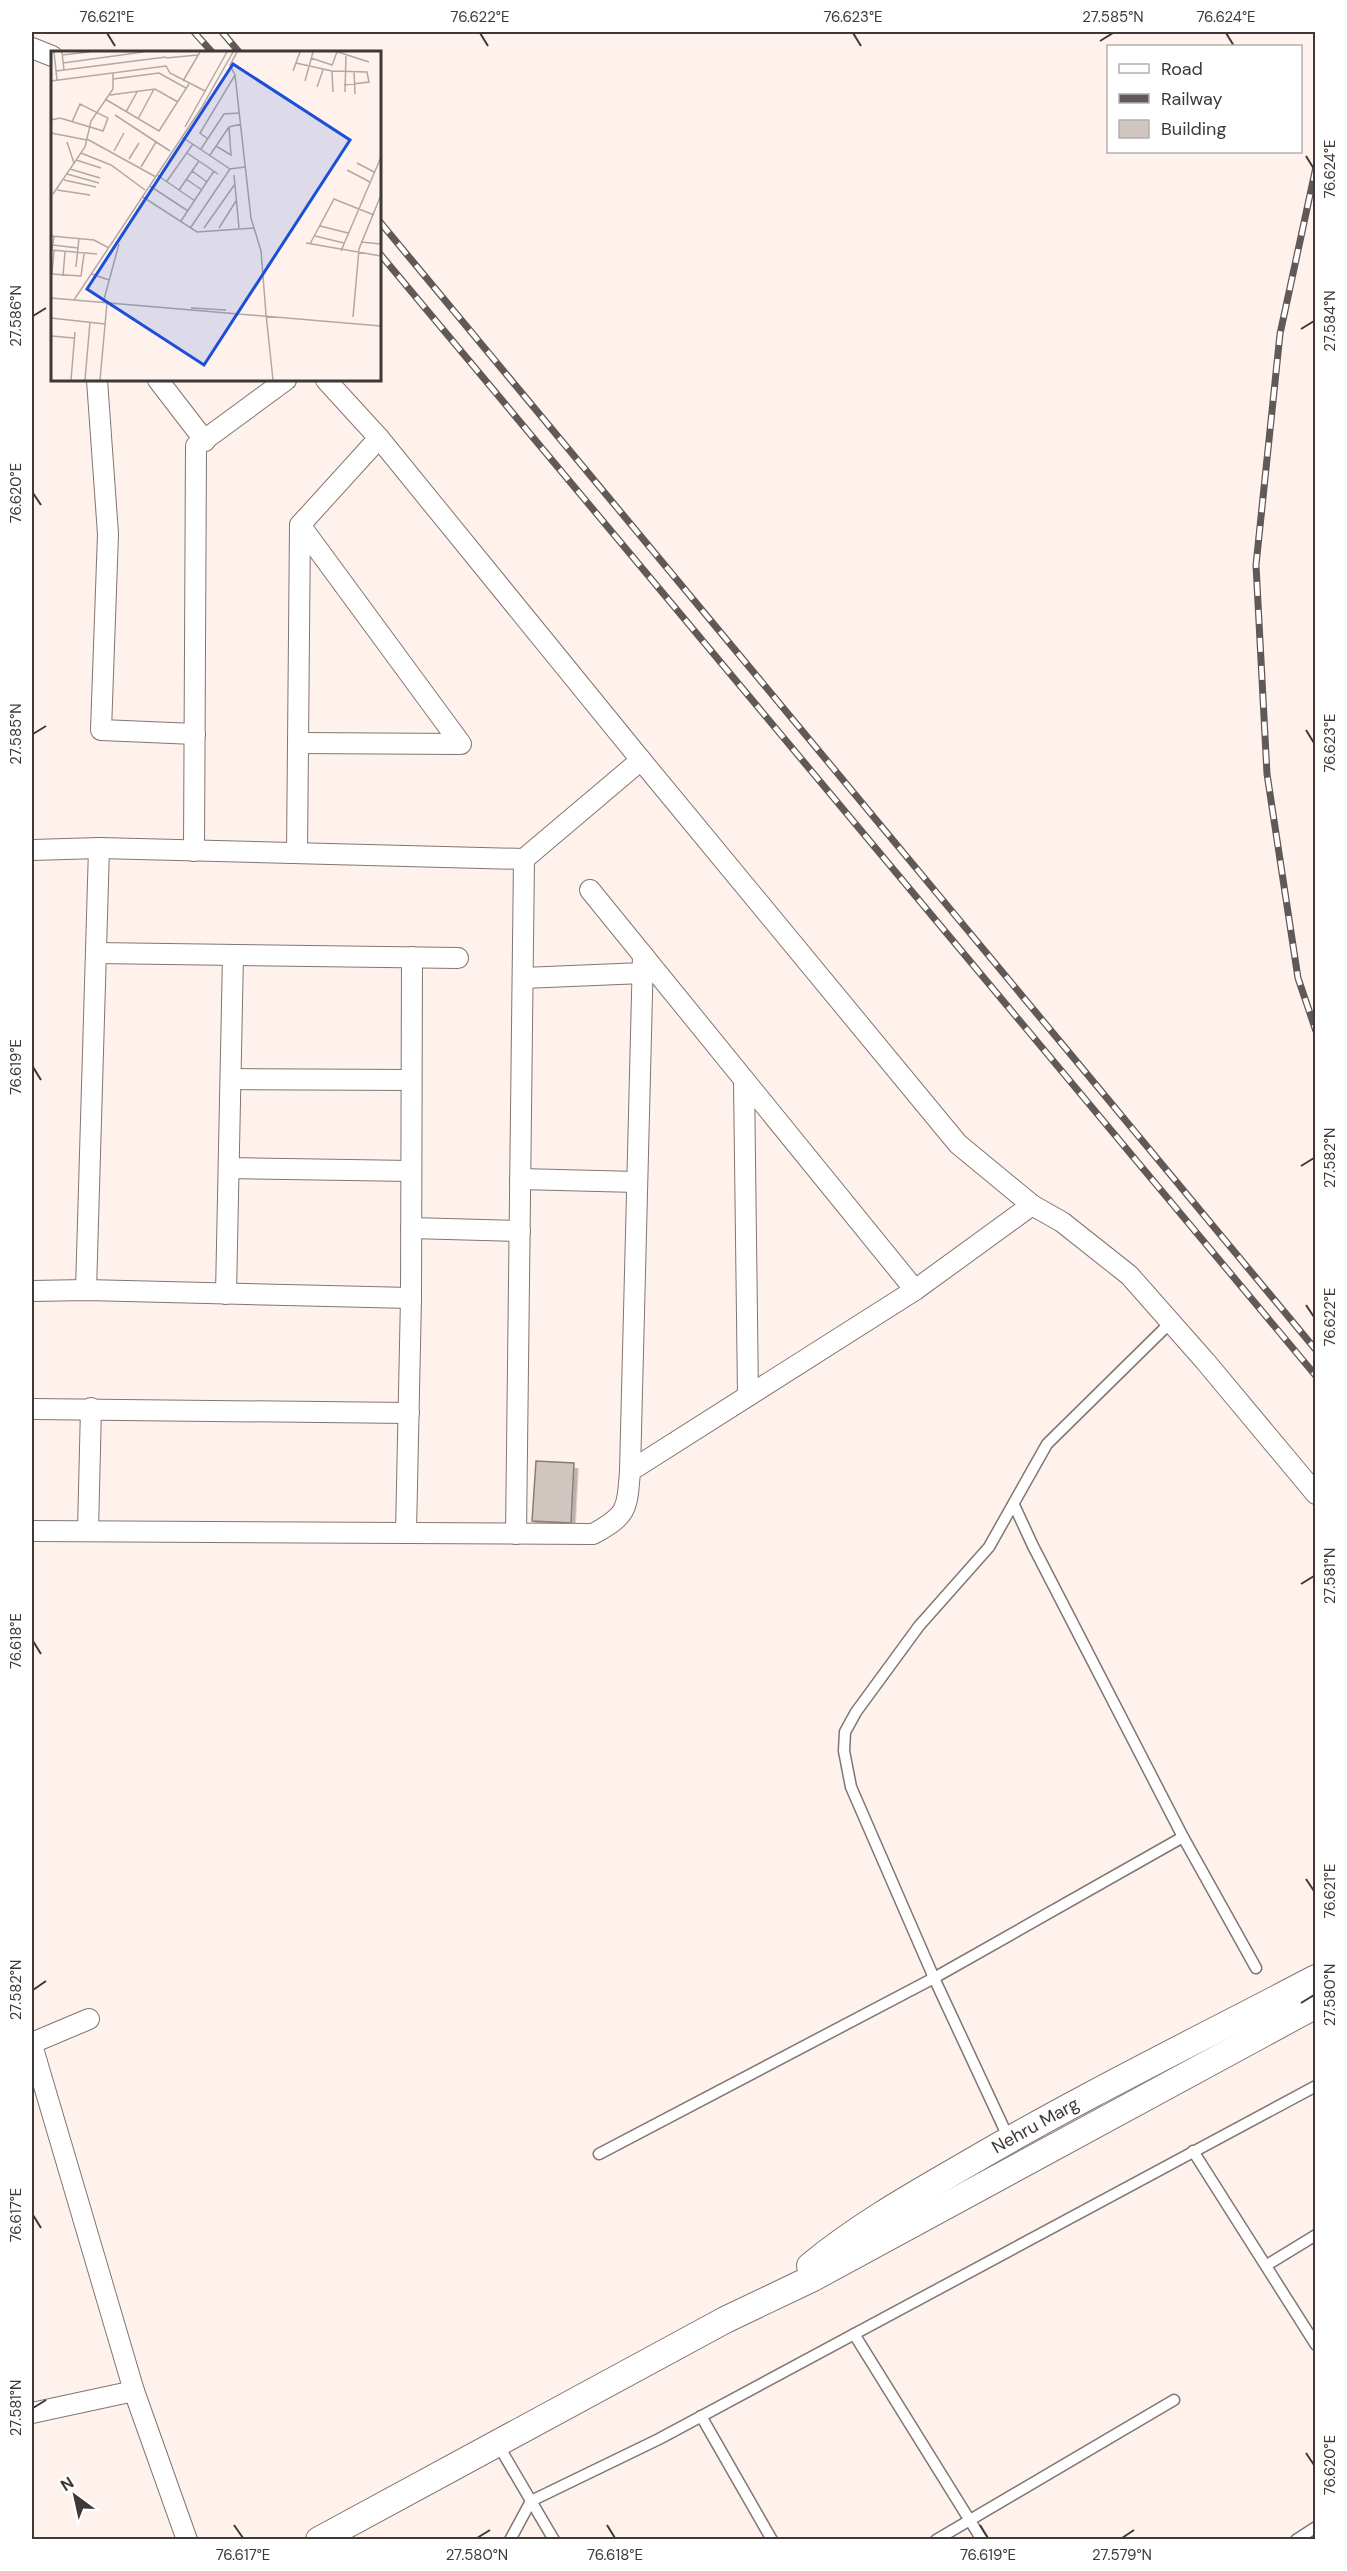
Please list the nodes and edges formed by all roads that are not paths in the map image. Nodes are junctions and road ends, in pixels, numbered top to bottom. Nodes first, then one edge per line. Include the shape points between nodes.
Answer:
1 (32, 48) edge
2 (51, 56) edge
3 (97, 381) edge
4 (159, 381) edge
5 (285, 381) edge
6 (327, 381) edge
7 (379, 438) junction
8 (205, 441) junction
9 (300, 525) junction
10 (195, 734) junction
11 (298, 743) junction
12 (641, 760) junction
13 (99, 848) junction
14 (32, 850) edge
15 (194, 851) junction
16 (297, 853) junction
17 (524, 859) junction
18 (590, 890) dead end
19 (96, 953) junction
20 (233, 955) junction
21 (412, 957) junction
22 (458, 958) dead end
23 (643, 964) junction
24 (523, 978) junction
25 (231, 1079) junction
26 (411, 1080) junction
27 (744, 1080) junction
28 (229, 1168) junction
29 (411, 1171) junction
30 (520, 1179) junction
31 (637, 1182) junction
32 (1032, 1205) junction
33 (411, 1228) junction
34 (520, 1231) junction
35 (86, 1290) junction
36 (915, 1290) junction
37 (32, 1291) edge
38 (226, 1294) junction
39 (411, 1298) junction
40 (1171, 1322) junction
41 (748, 1396) junction
42 (91, 1408) junction
43 (32, 1409) edge
44 (409, 1413) junction
45 (630, 1471) junction
46 (1316, 1494) edge
47 (1014, 1505) junction
48 (32, 1531) edge
49 (88, 1531) junction
50 (406, 1533) junction
51 (516, 1534) junction
52 (1184, 1837) junction
53 (1256, 1968) dead end
54 (934, 1978) junction
55 (1316, 1978) edge
56 (1316, 2005) edge
57 (89, 2019) dead end
58 (32, 2044) edge
59 (1316, 2086) edge
60 (1009, 2139) junction
61 (1193, 2151) junction
62 (599, 2154) dead end
63 (1316, 2235) edge
64 (1267, 2265) junction
65 (771, 2299) junction
66 (854, 2334) junction
67 (1316, 2345) edge
68 (134, 2391) junction
69 (1174, 2400) dead end
70 (32, 2413) edge
71 (701, 2416) junction
72 (497, 2443) junction
73 (531, 2501) junction
74 (969, 2519) junction
75 (1316, 2527) edge
76 (187, 2540) edge
77 (319, 2540) edge
78 (510, 2540) edge
79 (554, 2540) edge
80 (772, 2540) edge
81 (936, 2540) edge
82 (982, 2540) edge
83 (1296, 2540) edge

1 - 2 street
3 - 10 street via 108,534 101,730
4 - 8 street
5 - 8 street
6 - 7 street
7 - 9 street
7 - 12 street
8 - 10 street via 196,446
9 - 11 street
9 - 11 street via 461,744
10 - 15 street
11 - 16 street
12 - 17 street
12 - 32 street via 958,1144
13 - 14 street
13 - 15 street
13 - 19 street
15 - 16 street
16 - 17 street
17 - 24 street
18 - 23 street
19 - 20 street
19 - 35 street
20 - 21 street
20 - 25 street
21 - 22 street
21 - 26 street
23 - 24 street
23 - 27 street
23 - 31 street
24 - 30 street
25 - 26 street
25 - 28 street
26 - 29 street
27 - 36 street
27 - 41 street
28 - 29 street
28 - 38 street
29 - 33 street
30 - 31 street
30 - 34 street
31 - 45 street
32 - 36 street
32 - 40 street via 1106,1255
33 - 34 street
33 - 39 street
34 - 51 street
35 - 37 street
35 - 38 street
36 - 41 street
38 - 39 street
39 - 44 street
40 - 46 street
40 - 47 lane via 1047,1444
41 - 45 street
42 - 43 street
42 - 44 street
42 - 49 street
44 - 50 street
45 - 51 street via 627,1504 617,1521 593,1534
47 - 52 lane
47 - 54 lane via 989,1547 919,1626 845,1732 844,1751 851,1787
48 - 49 street
49 - 50 street
50 - 51 street
52 - 53 lane
52 - 54 lane
54 - 60 lane
54 - 62 lane
55 - 60 street, Nehru Marg
56 - 65 street
57 - 58 street
58 - 68 street
59 - 61 lane
60 - 65 street, Nehru Marg via 836,2245
61 - 64 lane
61 - 66 lane
63 - 64 lane
64 - 67 lane
65 - 72 street
66 - 71 lane
66 - 74 lane
68 - 70 street
68 - 76 street
69 - 74 lane
71 - 73 lane
71 - 80 lane
72 - 73 lane
72 - 77 street
73 - 78 lane
73 - 79 lane
74 - 81 lane
74 - 82 lane
75 - 83 lane

